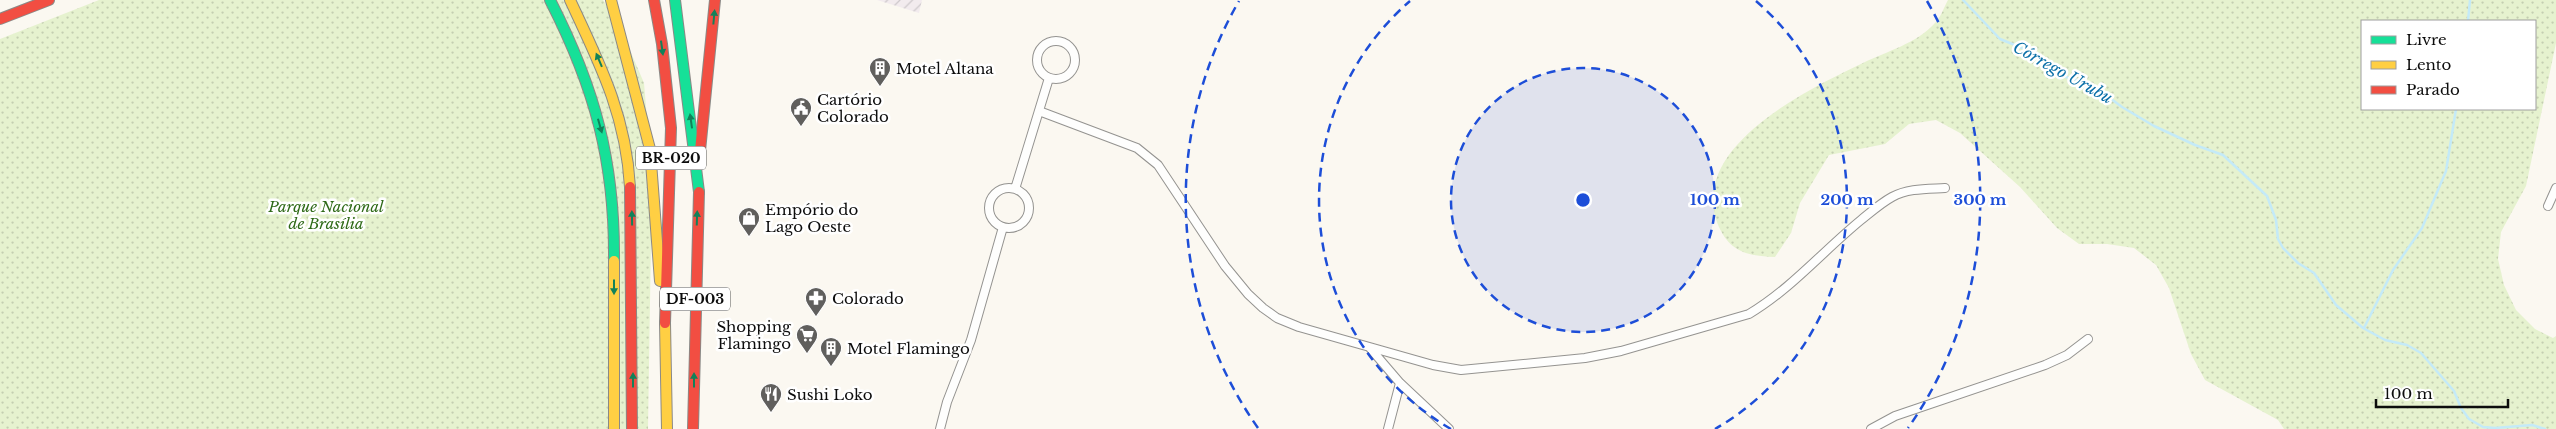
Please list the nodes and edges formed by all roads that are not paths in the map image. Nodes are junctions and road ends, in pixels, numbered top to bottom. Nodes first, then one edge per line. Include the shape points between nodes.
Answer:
1 (49, 0) edge
2 (550, 0) edge
3 (570, 0) edge
4 (611, 0) edge
5 (654, 0) edge
6 (675, 0) edge
7 (715, 0) edge
8 (0, 19) edge
9 (1049, 78) junction
10 (1039, 111) junction
11 (698, 170) junction
12 (1016, 188) junction
13 (1945, 188) dead end
14 (2556, 188) edge
15 (2548, 206) dead end
16 (1003, 228) junction
17 (665, 316) junction
18 (2088, 339) dead end
19 (1370, 348) junction
20 (1400, 384) junction
21 (614, 429) edge
22 (632, 429) edge
23 (667, 429) edge
24 (694, 429) edge
25 (940, 429) edge
26 (1388, 429) edge
27 (1449, 429) edge
28 (1871, 429) edge

1 - 8 main road
2 -> 21 main road via 569,35 587,81 611,180
22 -> 3 main road via 629,168 622,125 608,81
4 - 17 main road via 650,148 657,259
5 -> 17 main road, BR-020 via 670,128
11 -> 6 main road, BR-020
11 -> 7 main road
9 - 9 street via 1065,77 1075,65 1072,49 1066,43 1052,40 1038,53 1038,68
9 - 10 street
10 - 12 street
10 - 19 street via 1137,148 1149,156 1226,266 1263,308 1299,327
24 -> 11 main road, DF-003
12 - 16 street via 1027,199 1028,214 1018,226
12 - 16 street via 1000,190 989,202 991,218
13 - 19 street via 1893,196 1843,234 1767,304 1729,321 1585,358 1479,369 1450,368
14 - 15 street
16 - 25 street via 971,340
17 - 23 main road, DF-003
18 - 28 street via 2067,355 2045,365 1895,416
19 - 20 street
20 - 26 street
20 - 27 street

